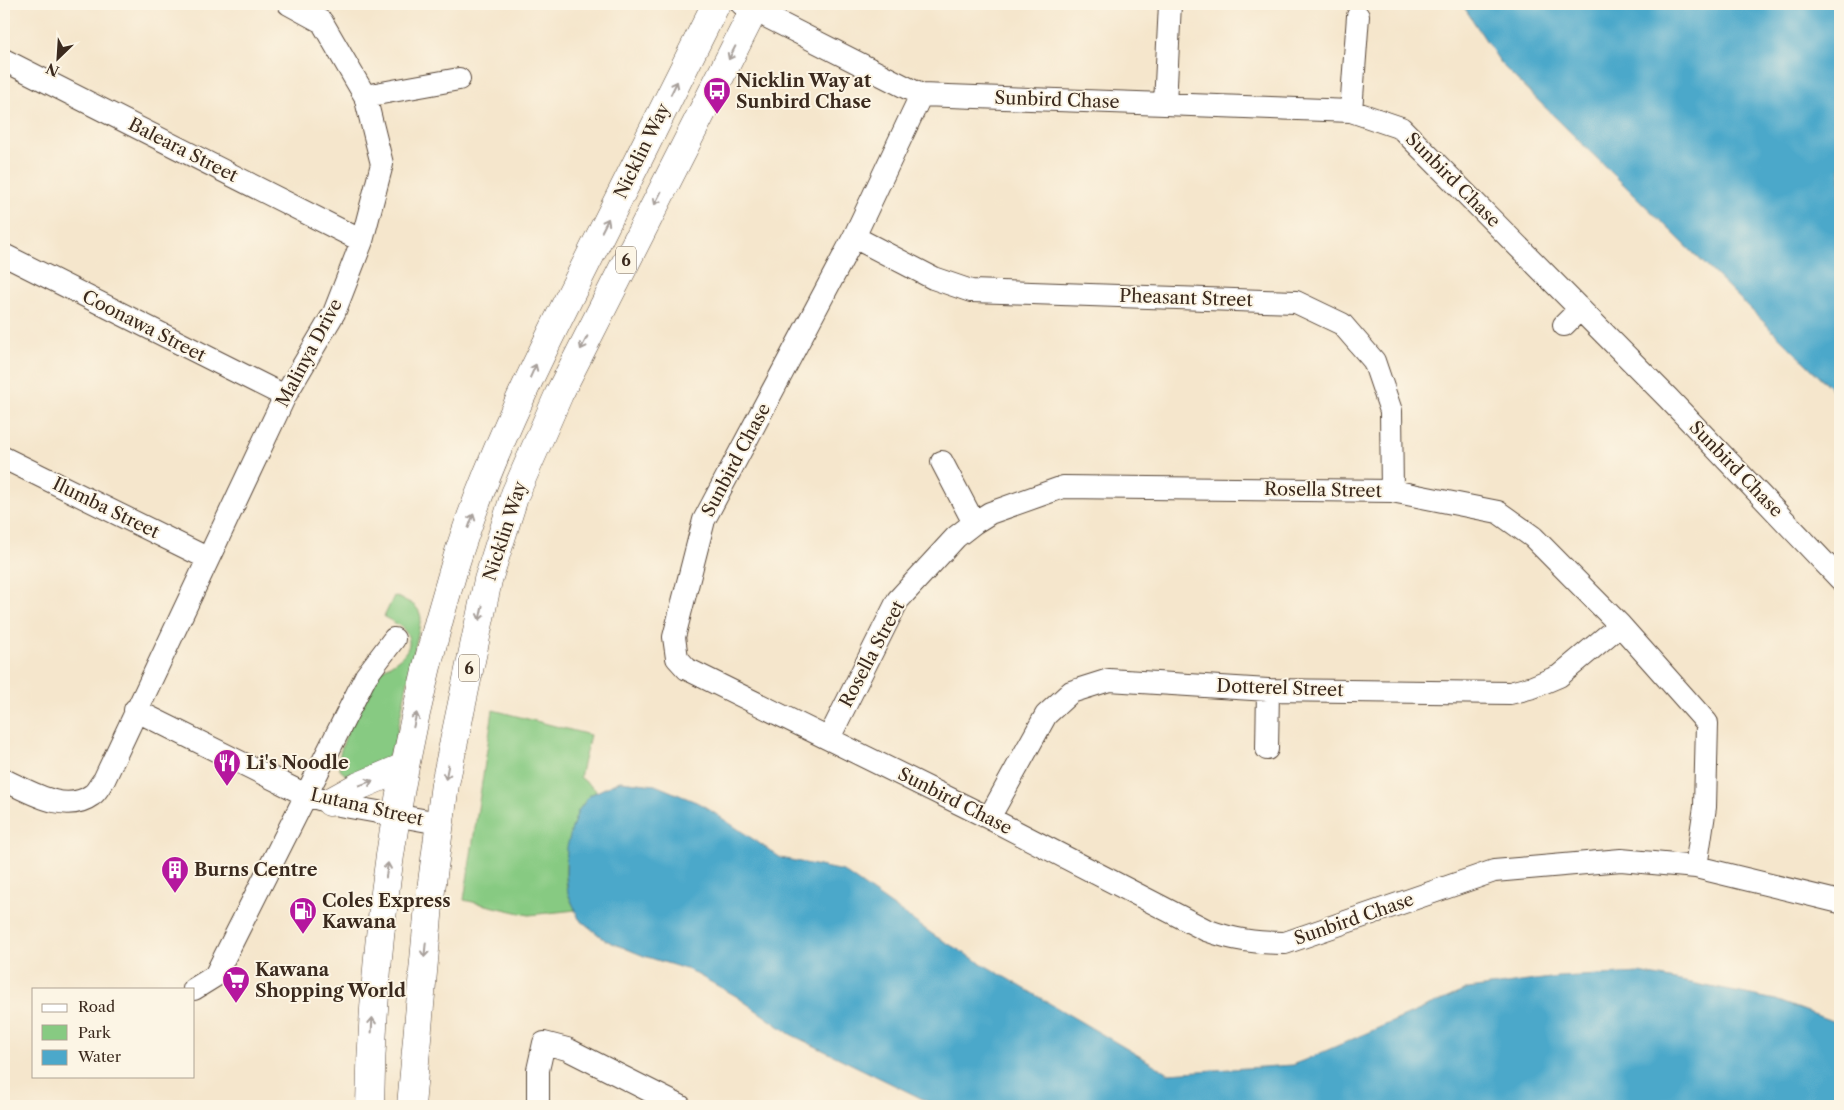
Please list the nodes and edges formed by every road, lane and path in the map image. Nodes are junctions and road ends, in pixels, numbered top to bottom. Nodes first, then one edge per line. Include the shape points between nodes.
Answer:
1 (289, 4) edge
2 (716, 4) edge
3 (1170, 4) edge
4 (751, 6) edge
5 (1358, 16) dead end
6 (4, 60) edge
7 (459, 79) dead end
8 (921, 94) junction
9 (365, 96) junction
10 (1165, 104) junction
11 (1351, 111) junction
12 (854, 238) junction
13 (362, 241) junction
14 (4, 255) edge
15 (1580, 309) junction
16 (1564, 325) dead end
17 (285, 396) junction
18 (4, 458) edge
19 (942, 462) dead end
20 (1392, 491) junction
21 (974, 523) junction
22 (207, 558) junction
23 (1840, 579) edge
24 (1620, 625) junction
25 (394, 639) dead end
26 (1268, 690) junction
27 (135, 710) junction
28 (829, 738) junction
29 (1267, 749) dead end
30 (404, 767) junction
31 (4, 780) edge
32 (318, 799) junction
33 (396, 815) junction
34 (989, 818) junction
35 (439, 823) junction
36 (1696, 867) junction
37 (1840, 902) edge
38 (195, 989) edge
39 (370, 1106) edge
40 (411, 1106) edge
41 (538, 1106) edge
42 (680, 1106) edge

1 - 9 street, Malinya Drive via 322,22
30 -> 2 highway, Nicklin Way / 6 via 454,567 493,465 544,349
3 - 10 street
4 - 8 street, Sunbird Chase
4 -> 35 highway, Nicklin Way / 6 via 559,394 515,494 488,580
5 - 11 street
6 - 13 street, Baleara Street
7 - 9 street
8 - 10 street, Sunbird Chase
8 - 12 street, Sunbird Chase
9 - 13 street, Malinya Drive via 382,164
10 - 11 street, Sunbird Chase
11 - 15 street, Sunbird Chase via 1401,128
12 - 20 street, Pheasant Street via 933,278 971,290 1296,302 1342,324 1374,361 1391,411
12 - 28 street, Sunbird Chase via 704,520 674,637 677,658 687,669
13 - 17 street, Malinya Drive via 334,313
14 - 17 street, Coonawa Street
15 - 16 street
15 - 23 street, Sunbird Chase
17 - 22 street, Malinya Drive
18 - 22 street, Ilumba Street
19 - 21 street
20 - 21 street, Rosella Street via 1063,487 990,513
20 - 24 street, Rosella Street via 1498,512 1533,537
21 - 28 street, Rosella Street via 898,600
22 - 27 street, Malinya Drive
24 - 26 street, Dotterel Street via 1559,676 1510,693
24 - 36 street, Rosella Street via 1707,722 1705,807
25 - 32 street via 366,676
26 - 29 street
26 - 34 street, Dotterel Street via 1109,680 1071,692 1046,715
27 - 31 street, Malinya Drive via 104,780 92,795 62,803
27 - 32 street, Lutana Street
28 - 34 street, Sunbird Chase
32 -> 30 highway
30 - 33 highway, Nicklin Way / 6
32 - 33 street, Lutana Street
32 - 38 street via 215,976
33 - 35 street, Lutana Street
39 -> 33 highway, Nicklin Way / 6 via 372,1023 380,926
34 - 36 street, Sunbird Chase via 1206,930 1254,943 1285,943 1494,871 1621,860
35 -> 40 highway, Nicklin Way / 6
36 - 37 street, Sunbird Chase
41 - 42 street via 538,1070 544,1043 567,1049

